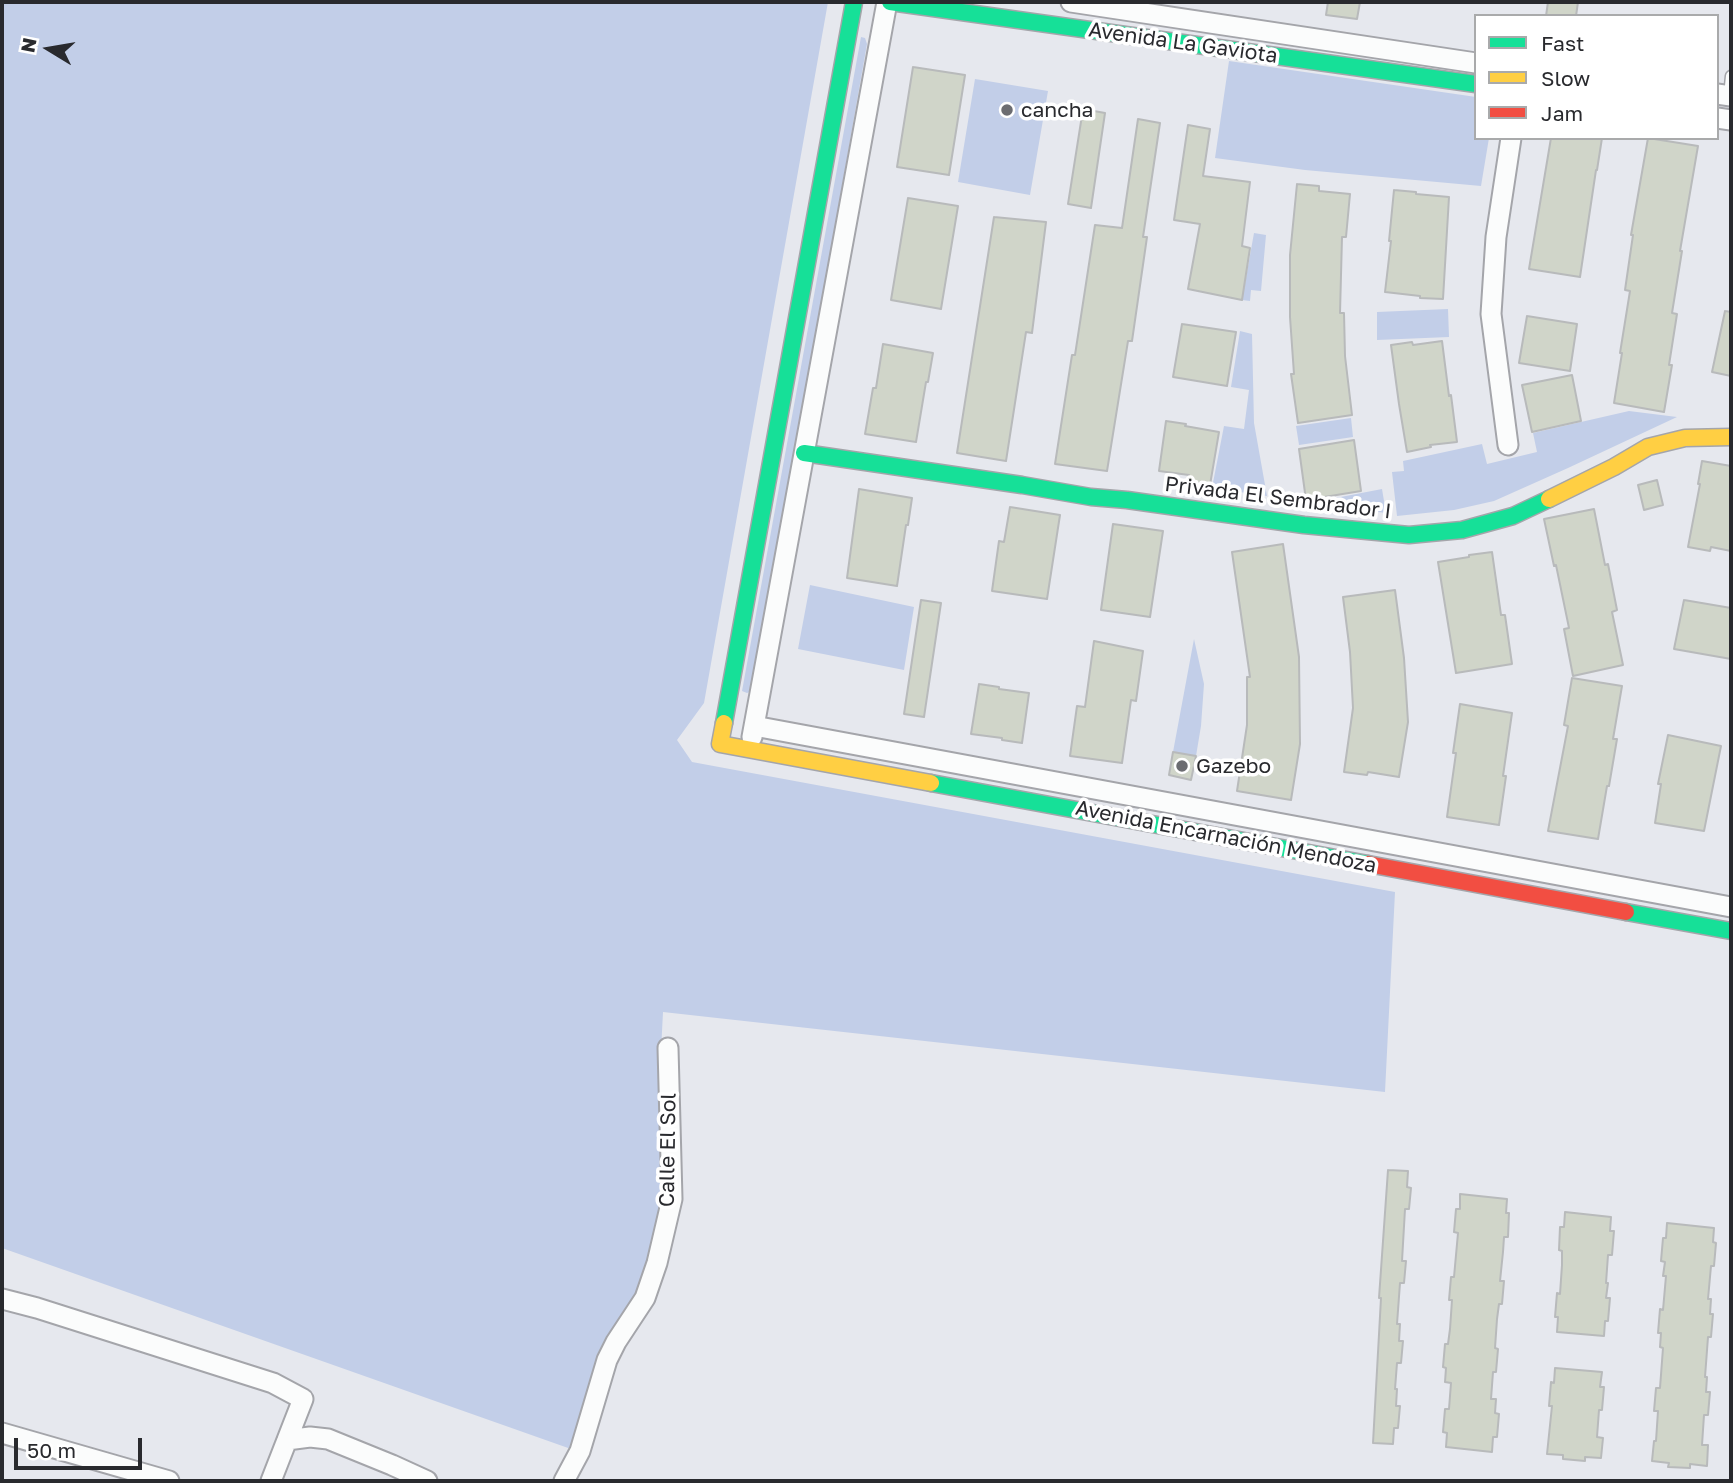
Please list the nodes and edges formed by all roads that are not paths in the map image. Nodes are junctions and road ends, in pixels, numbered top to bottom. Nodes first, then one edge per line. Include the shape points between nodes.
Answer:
1 (854, 2) edge
2 (888, 2) edge
3 (1071, 2) edge
4 (1474, 63) edge
5 (1731, 76) edge
6 (1474, 83) edge
7 (1726, 95) edge
8 (1511, 140) edge
9 (1731, 437) edge
10 (1508, 445) dead end
11 (804, 453) junction
12 (754, 726) junction
13 (750, 748) junction
14 (1731, 907) edge
15 (1731, 930) edge
16 (668, 1048) dead end
17 (2, 1299) edge
18 (2, 1433) edge
19 (287, 1440) junction
20 (169, 1481) edge
21 (271, 1481) edge
22 (427, 1481) edge
23 (564, 1481) edge

1 - 13 street, Avenida Encarnación Mendoza via 720,744
2 - 6 street, Avenida La Gaviota
2 - 11 street
3 - 4 street, Avenida La Gaviota
5 - 7 lane
8 - 10 street via 1496,237 1491,314
9 - 11 street, Privada El Sembrador I via 1685,438 1648,447 1513,516 1462,530 1409,535 1091,497
11 - 12 street
12 - 13 street
12 - 14 street, Avenida Encarnación Mendoza
13 - 15 street, Avenida Encarnación Mendoza
16 - 23 street, Calle El Sol via 672,1199 657,1263 645,1298 607,1360 580,1451
17 - 19 street via 273,1383 303,1399
18 - 20 street
19 - 21 street
19 - 22 street via 328,1439

